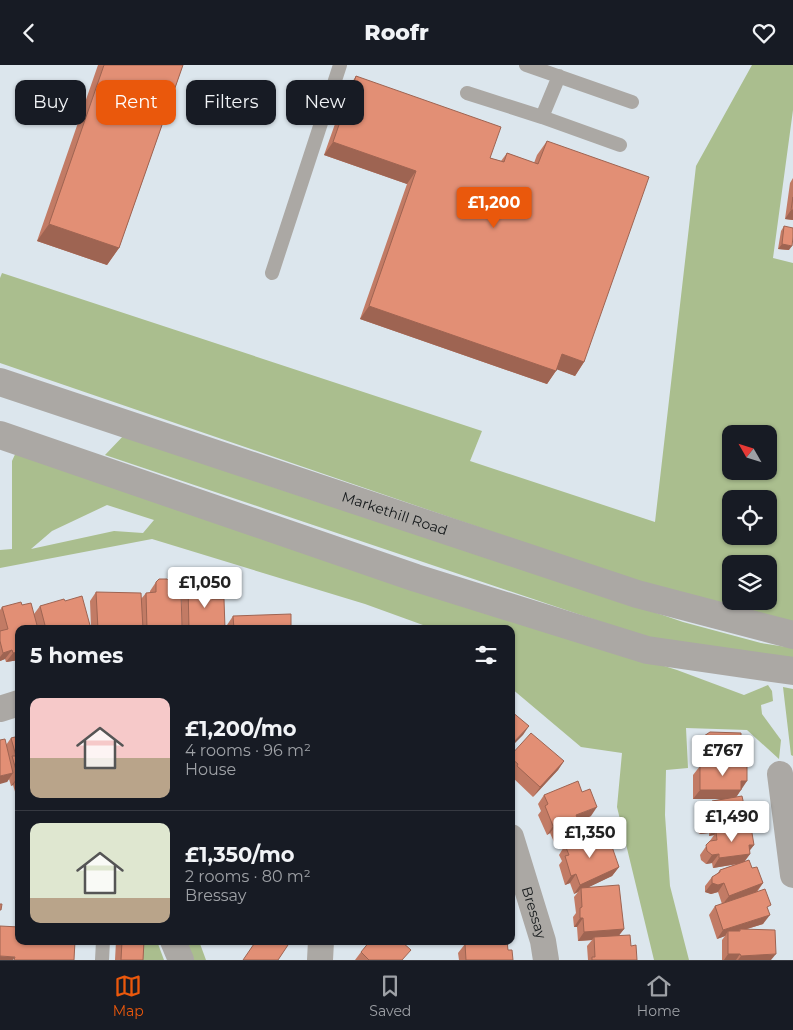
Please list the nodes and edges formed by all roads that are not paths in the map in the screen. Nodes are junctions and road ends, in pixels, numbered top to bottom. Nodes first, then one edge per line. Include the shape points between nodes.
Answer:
1 (340, 65) edge
2 (526, 65) edge
3 (559, 77) junction
4 (467, 93) dead end
5 (632, 102) dead end
6 (542, 117) junction
7 (620, 145) dead end
8 (272, 273) dead end
9 (0, 383) edge
10 (0, 435) edge
11 (793, 635) edge
12 (793, 671) edge
13 (15, 704) edge
14 (0, 709) edge
15 (780, 774) dead end
16 (790, 830) edge
17 (515, 850) edge
18 (793, 875) edge
19 (103, 945) edge
20 (175, 945) edge
21 (321, 945) edge
22 (102, 960) edge
23 (181, 960) edge
24 (320, 960) edge
25 (546, 960) edge

1 - 8 lane
2 - 3 lane
3 - 5 lane
3 - 6 lane
4 - 6 lane
6 - 7 lane
9 - 11 street, Markethill Road via 637,595
10 - 12 street via 416,578 647,650
13 - 14 street
15 - 16 street
16 - 18 street
17 - 25 street, Bressay
19 - 22 lane
20 - 23 street
21 - 24 street

